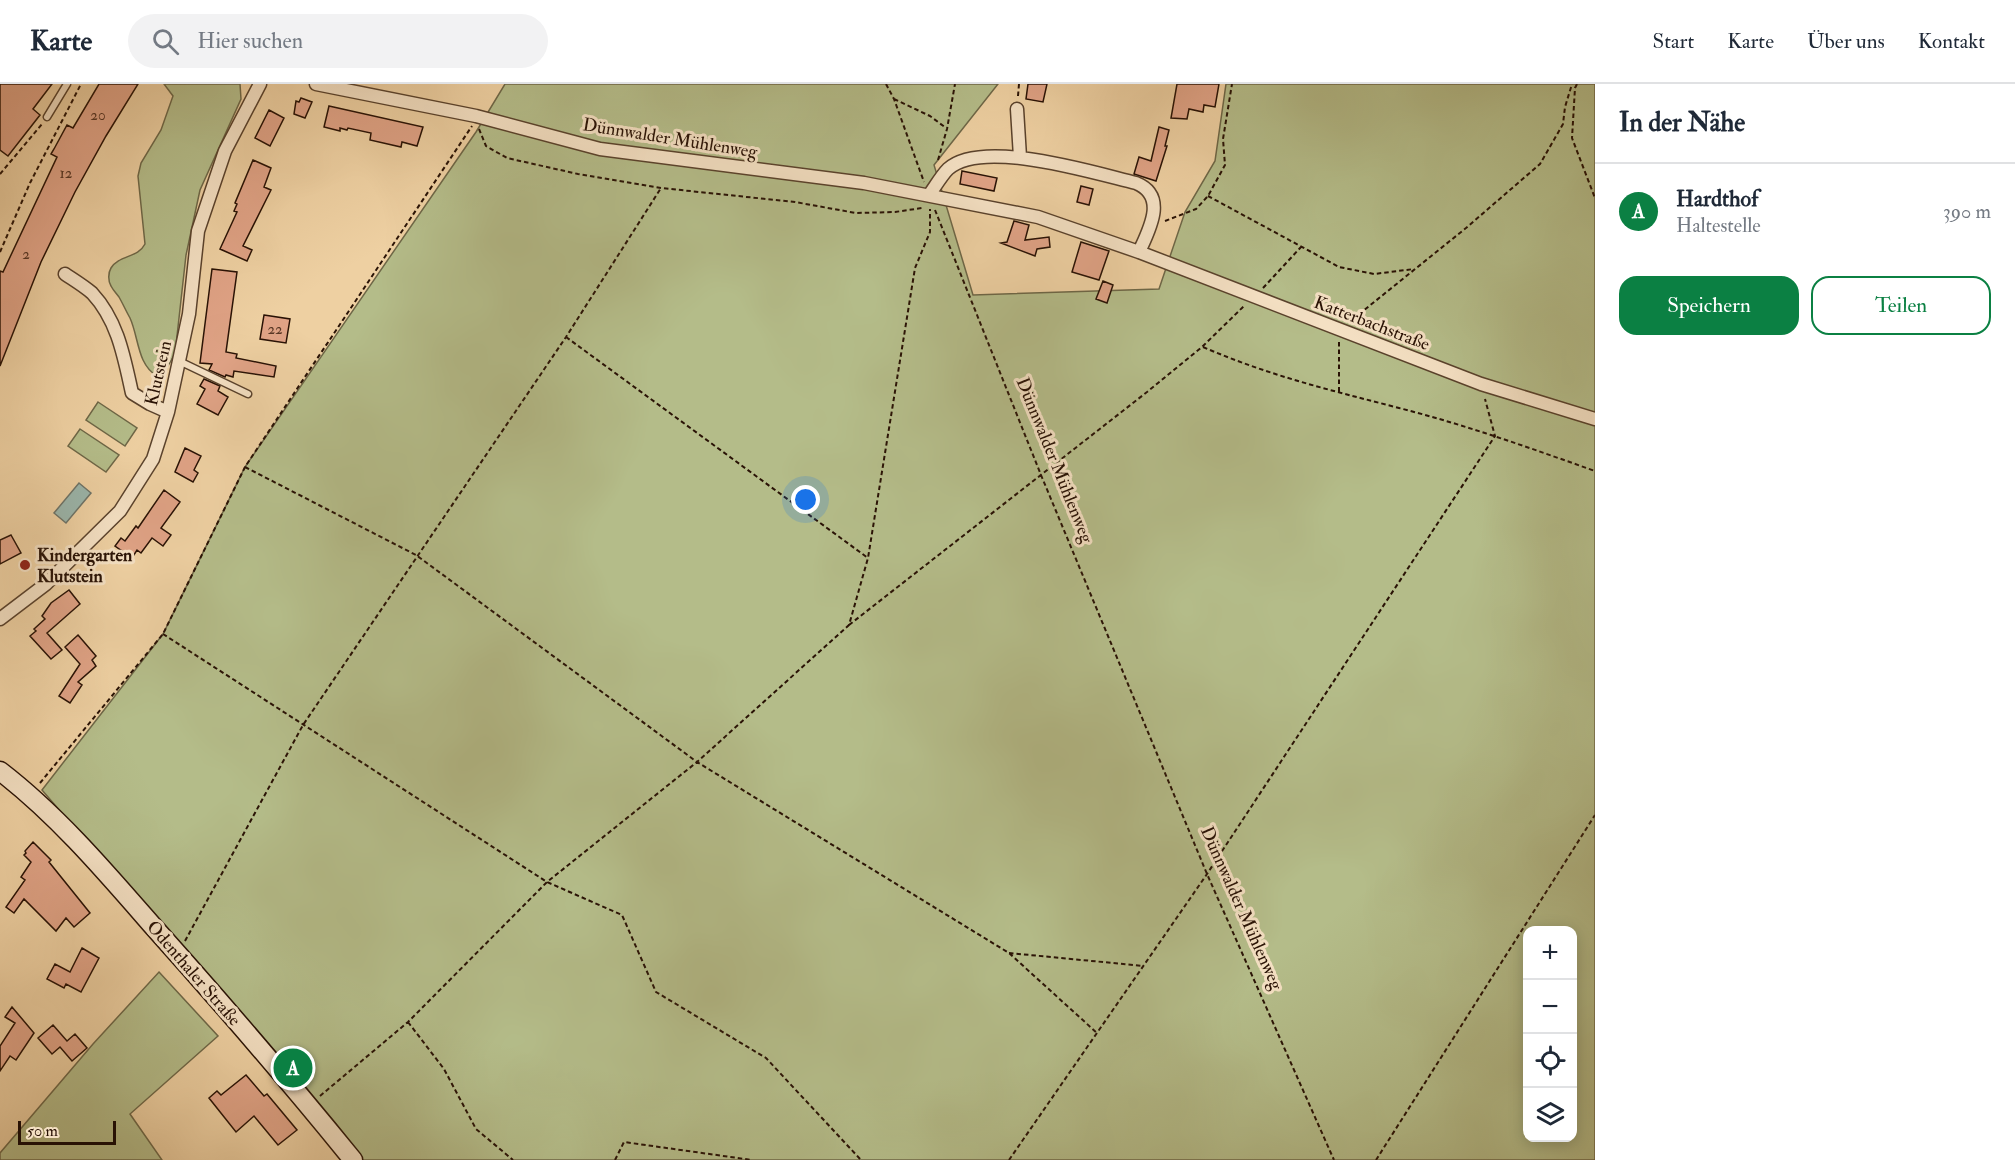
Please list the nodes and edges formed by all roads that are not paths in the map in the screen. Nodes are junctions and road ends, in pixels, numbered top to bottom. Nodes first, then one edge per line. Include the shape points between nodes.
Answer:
1 (67, 84) edge
2 (260, 84) edge
3 (316, 84) edge
4 (1017, 109) dead end
5 (47, 117) road end
6 (1020, 157) junction
7 (930, 201) junction
8 (1139, 252) junction
9 (65, 274) dead end
10 (179, 361) junction
11 (248, 394) dead end
12 (168, 412) junction
13 (1595, 419) edge
14 (0, 619) edge
15 (0, 771) edge
16 (353, 1160) edge

1 - 5 lane
2 - 10 street, Klutstein via 225,150 198,231 189,314
3 - 7 street, Dünnwalder Mühlenweg via 476,116 600,149 864,183
4 - 6 street
6 - 7 street via 963,160 948,169
6 - 8 street via 1145,186 1155,203 1151,226
7 - 8 street, Katterbachstraße via 1038,217
8 - 13 street, Katterbachstraße via 1481,384
9 - 12 street via 91,293 107,314 120,338 132,393
10 - 11 lane
10 - 12 street, Klutstein
12 - 14 street, Klutstein via 153,459 120,511 46,584
15 - 16 main road, Odenthaler Straße via 28,793 107,874

